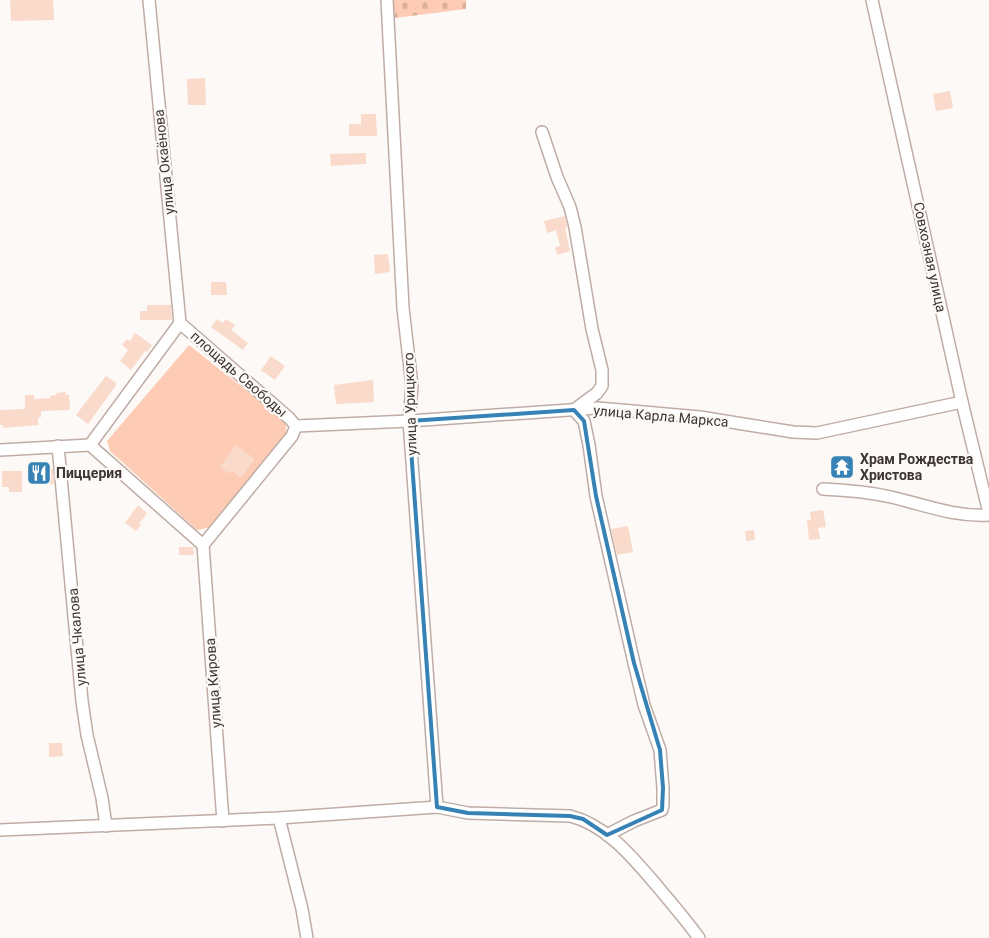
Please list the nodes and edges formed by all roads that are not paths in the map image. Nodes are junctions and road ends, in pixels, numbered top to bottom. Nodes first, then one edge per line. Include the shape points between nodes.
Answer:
1 (148, 0) edge
2 (387, 0) edge
3 (872, 0) edge
4 (542, 132) dead end
5 (180, 323) junction
6 (962, 402) junction
7 (574, 410) junction
8 (409, 421) junction
9 (296, 426) junction
10 (90, 445) junction
11 (58, 446) junction
12 (0, 450) edge
13 (823, 489) dead end
14 (989, 514) edge
15 (204, 545) junction
16 (437, 808) junction
17 (279, 818) junction
18 (223, 821) junction
19 (106, 826) junction
20 (0, 830) edge
21 (606, 835) junction
22 (306, 938) edge
23 (699, 938) edge

1 - 5 street, улица Окаёнова
2 - 8 street, улица Урицкого via 403,308 412,386
3 - 6 street, Совхозная улица
4 - 7 street via 575,227 602,370 602,386
5 - 9 street, площадь Свободы
5 - 10 street, площадь Свободы
6 - 7 street, улица Карла Маркса via 817,433 700,417 598,408
6 - 14 street, Совхозная улица
7 - 8 street, улица Карла Маркса
7 - 21 street via 584,421 596,496 634,663 660,750 663,788 662,810
8 - 9 street, улица Карла Маркса
8 - 16 street, улица Урицкого
9 - 15 street, площадь Свободы via 292,436
10 - 11 street
10 - 15 street
11 - 12 street
11 - 19 street, улица Чкалова via 82,701
13 - 14 street via 890,497 969,516
15 - 18 street, улица Кирова
16 - 17 street
16 - 21 street via 468,813 570,816 583,819
17 - 18 street
17 - 22 street
18 - 19 street
19 - 20 street
21 - 23 street via 641,868

